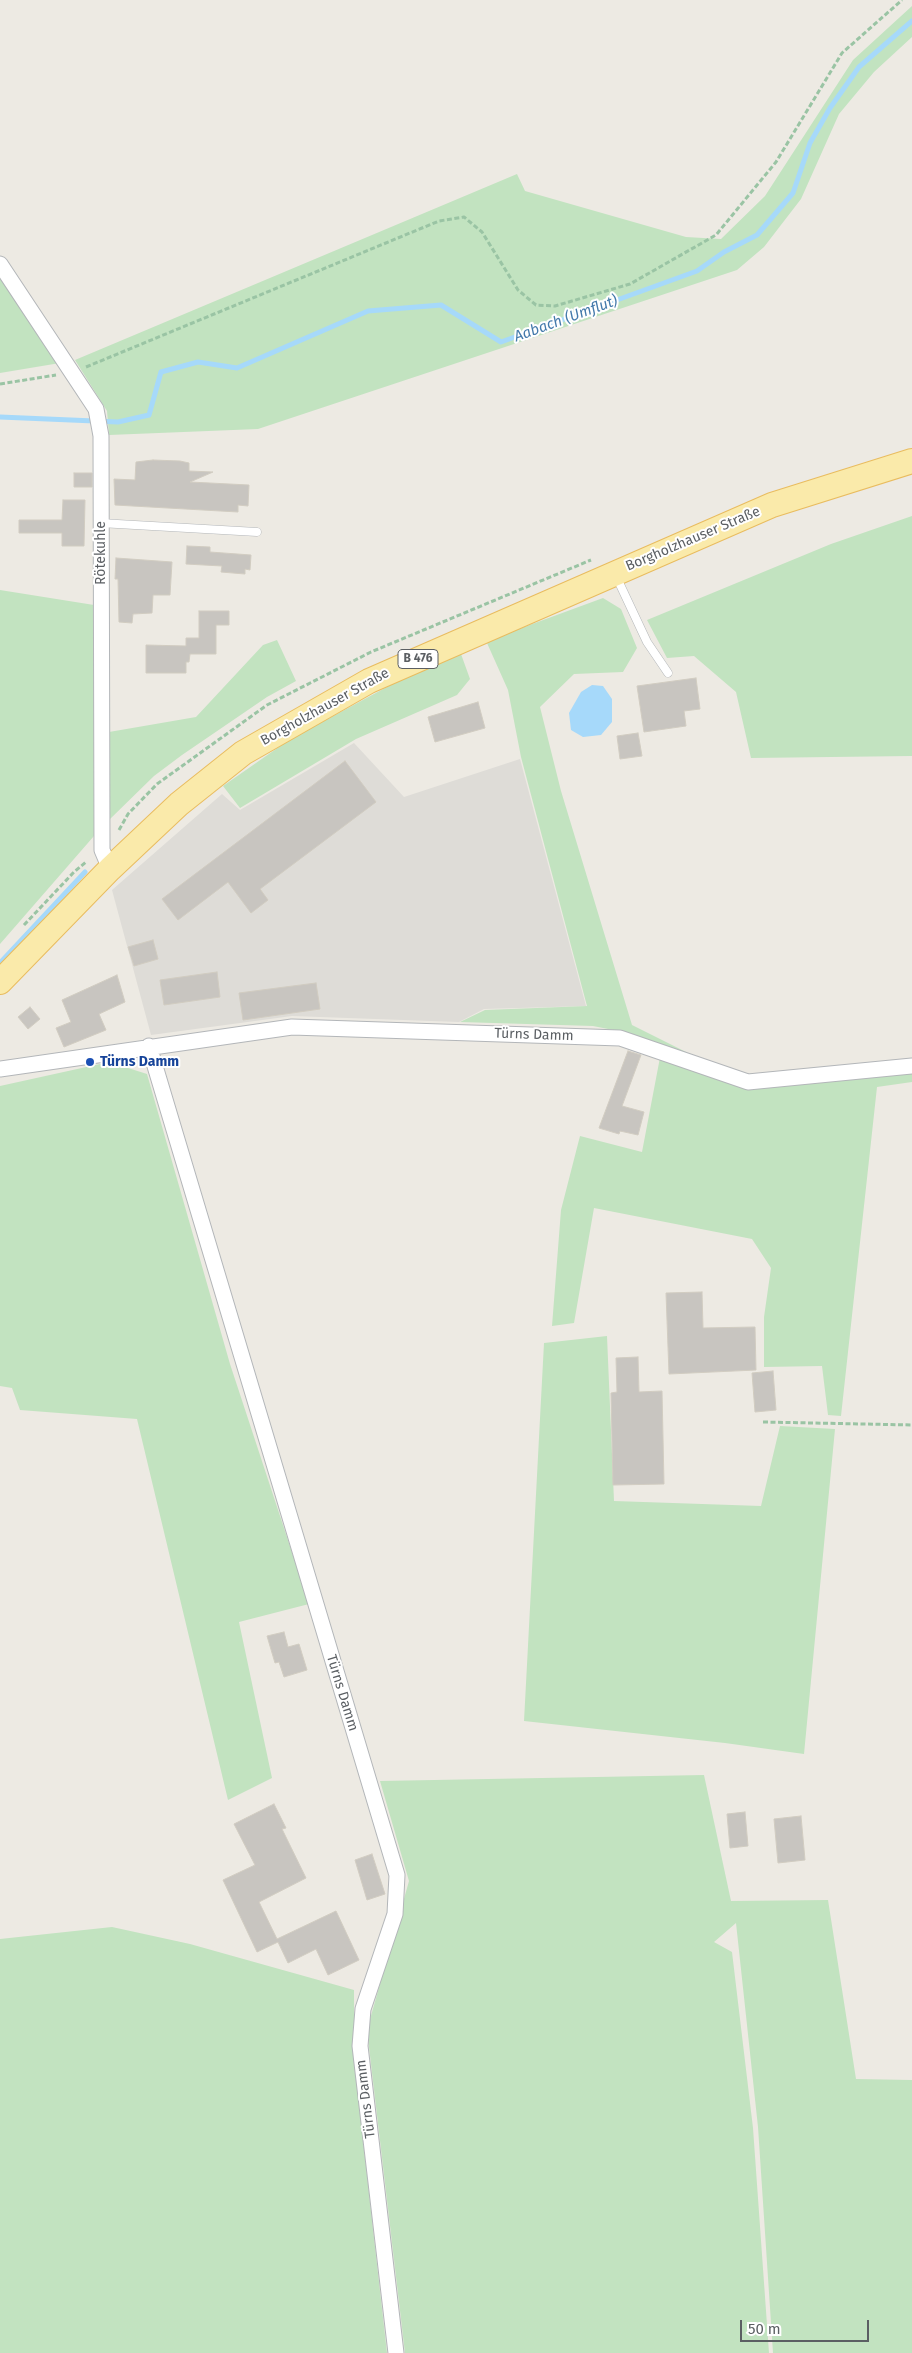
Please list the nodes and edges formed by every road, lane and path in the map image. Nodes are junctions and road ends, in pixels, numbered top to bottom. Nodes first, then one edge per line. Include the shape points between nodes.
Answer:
1 (902, 0) edge
2 (0, 264) edge
3 (74, 372) junction
4 (0, 384) edge
5 (912, 461) edge
6 (100, 523) junction
7 (257, 532) dead end
8 (614, 572) junction
9 (668, 673) dead end
10 (110, 869) junction
11 (0, 982) edge
12 (149, 1046) junction
13 (912, 1066) edge
14 (0, 1069) edge
15 (763, 1422) dead end
16 (912, 1425) edge
17 (396, 2353) edge

1 - 3 path via 842,53 776,162 716,235 630,284 555,306 536,306 518,290 482,232 464,218 439,221
2 - 3 street, Rötekuhle
3 - 4 path
3 - 6 street, Rötekuhle via 96,409 101,436
5 - 8 main road, Borgholzhauser Straße / B 476 via 772,505
6 - 7 lane
6 - 10 street, Rötekuhle via 102,850
8 - 9 lane via 647,642
8 - 10 main road, Borgholzhauser Straße / B 476 via 369,681 243,752 179,804
10 - 11 main road, Borgholzhauser Straße / B 476
12 - 13 street, Türns Damm via 292,1026 620,1038 748,1082
12 - 14 street, Türns Damm
12 - 17 street, Türns Damm via 397,1875 394,1914 363,2009 360,2046
15 - 16 path

